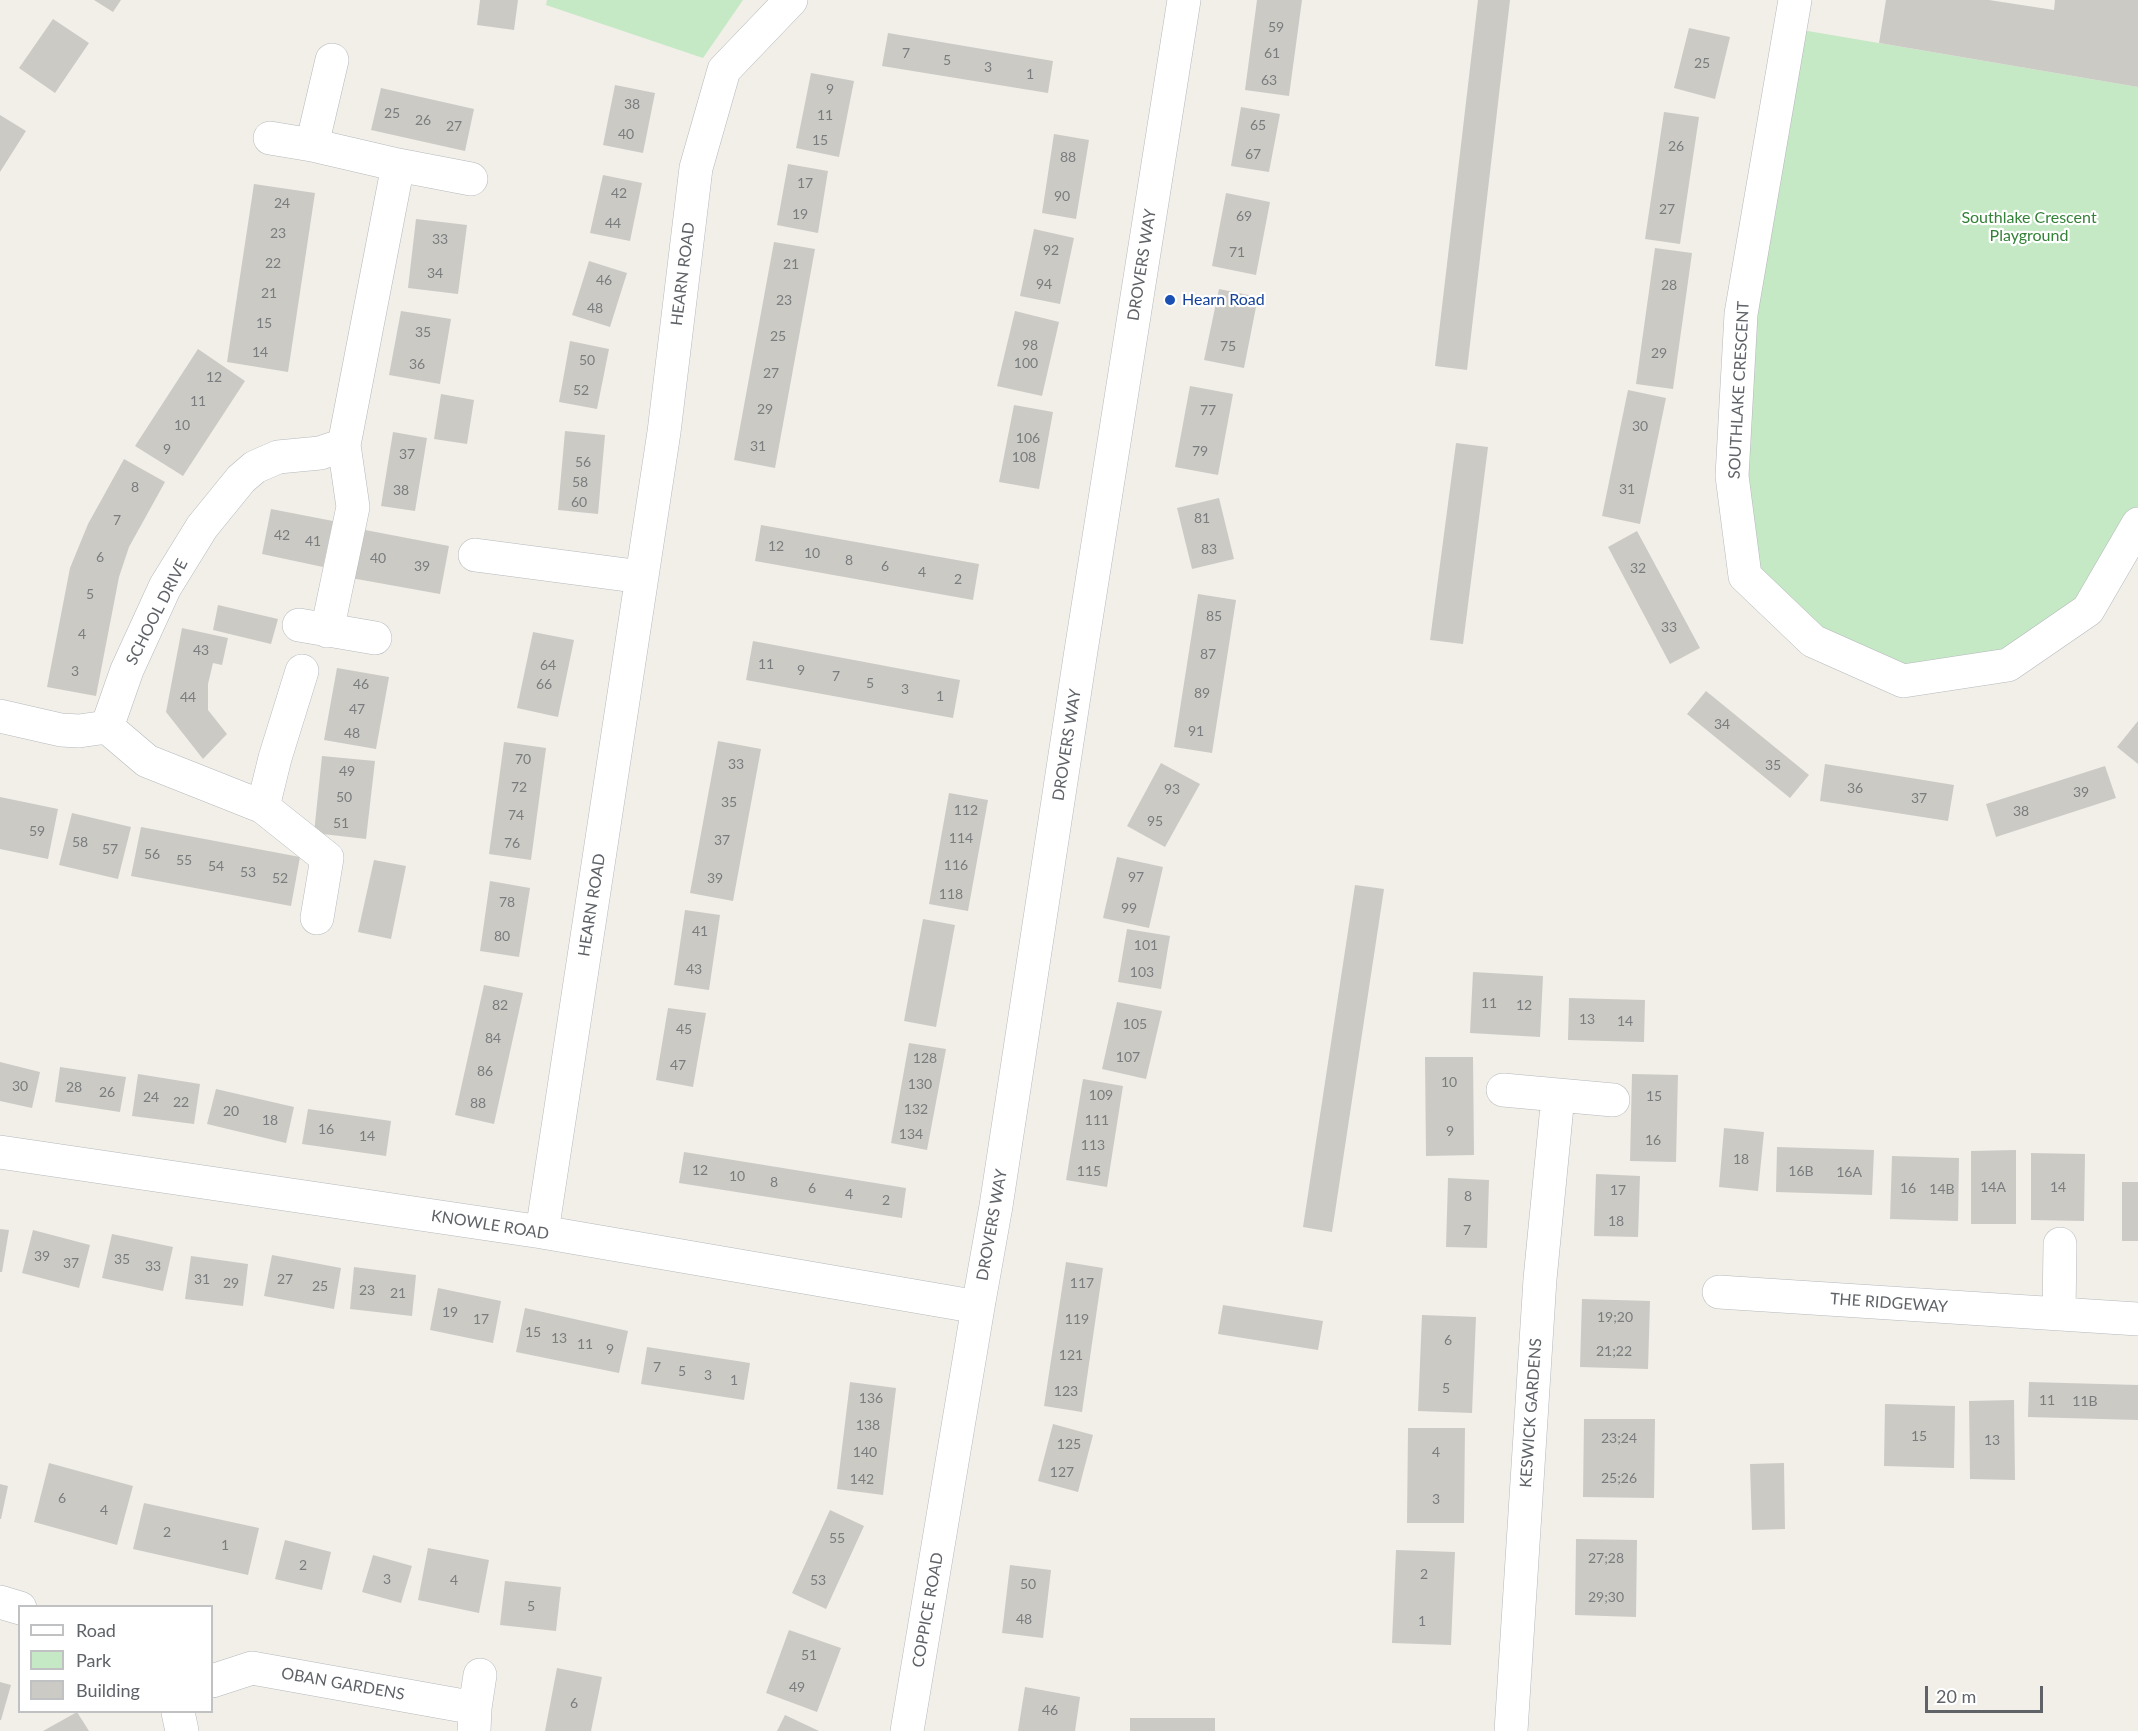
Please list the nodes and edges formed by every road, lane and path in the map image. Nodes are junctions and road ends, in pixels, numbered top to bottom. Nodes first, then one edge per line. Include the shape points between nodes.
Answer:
1 (791, 0) edge
2 (1184, 0) edge
3 (1795, 0) edge
4 (332, 60) dead end
5 (270, 138) dead end
6 (312, 145) junction
7 (398, 165) junction
8 (471, 179) dead end
9 (344, 445) junction
10 (2138, 524) edge
11 (475, 555) dead end
12 (642, 577) junction
13 (375, 638) dead end
14 (302, 671) dead end
15 (0, 716) edge
16 (107, 727) junction
17 (263, 807) junction
18 (317, 918) dead end
19 (1503, 1090) dead end
20 (1558, 1096) junction
21 (1613, 1100) dead end
22 (0, 1152) edge
23 (542, 1232) junction
24 (2060, 1244) dead end
25 (1719, 1292) dead end
26 (978, 1307) junction
27 (2059, 1314) junction
28 (2138, 1319) edge
29 (948, 1489) joint
30 (0, 1602) edge
31 (18, 1607) edge
32 (480, 1676) dead end
33 (213, 1681) edge
34 (178, 1713) edge
35 (475, 1719) edge
36 (182, 1731) edge
37 (907, 1731) edge
38 (1511, 1731) edge

1 - 12 street, HEARN ROAD via 724,70 696,168
2 - 26 street, DROVERS WAY
3 - 10 street, SOUTHLAKE CRESCENT via 1741,314 1732,476 1744,576 1813,641 1903,681 2008,665 2088,610
4 - 6 street
5 - 6 street
6 - 7 street
7 - 8 street
7 - 9 street
9 - 13 street via 353,507 313,628
9 - 16 street, SCHOOL DRIVE via 320,453 278,457 255,467 241,479 202,527 165,587 127,670
11 - 12 street
12 - 23 street, HEARN ROAD
14 - 17 street
15 - 16 street via 61,730
16 - 17 street via 147,761
17 - 18 street via 327,858
19 - 20 street
20 - 21 street
20 - 38 street, KESWICK GARDENS via 1539,1279
22 - 23 street, KNOWLE ROAD
23 - 26 street, KNOWLE ROAD
24 - 27 street
25 - 27 street, THE RIDGEWAY
26 - 29 street, DROVERS WAY
27 - 28 street, THE RIDGEWAY
29 - 37 street, COPPICE ROAD
30 - 31 street
32 - 35 street, OBAN GARDENS
33 - 35 street, OBAN GARDENS via 252,1668
34 - 36 street

